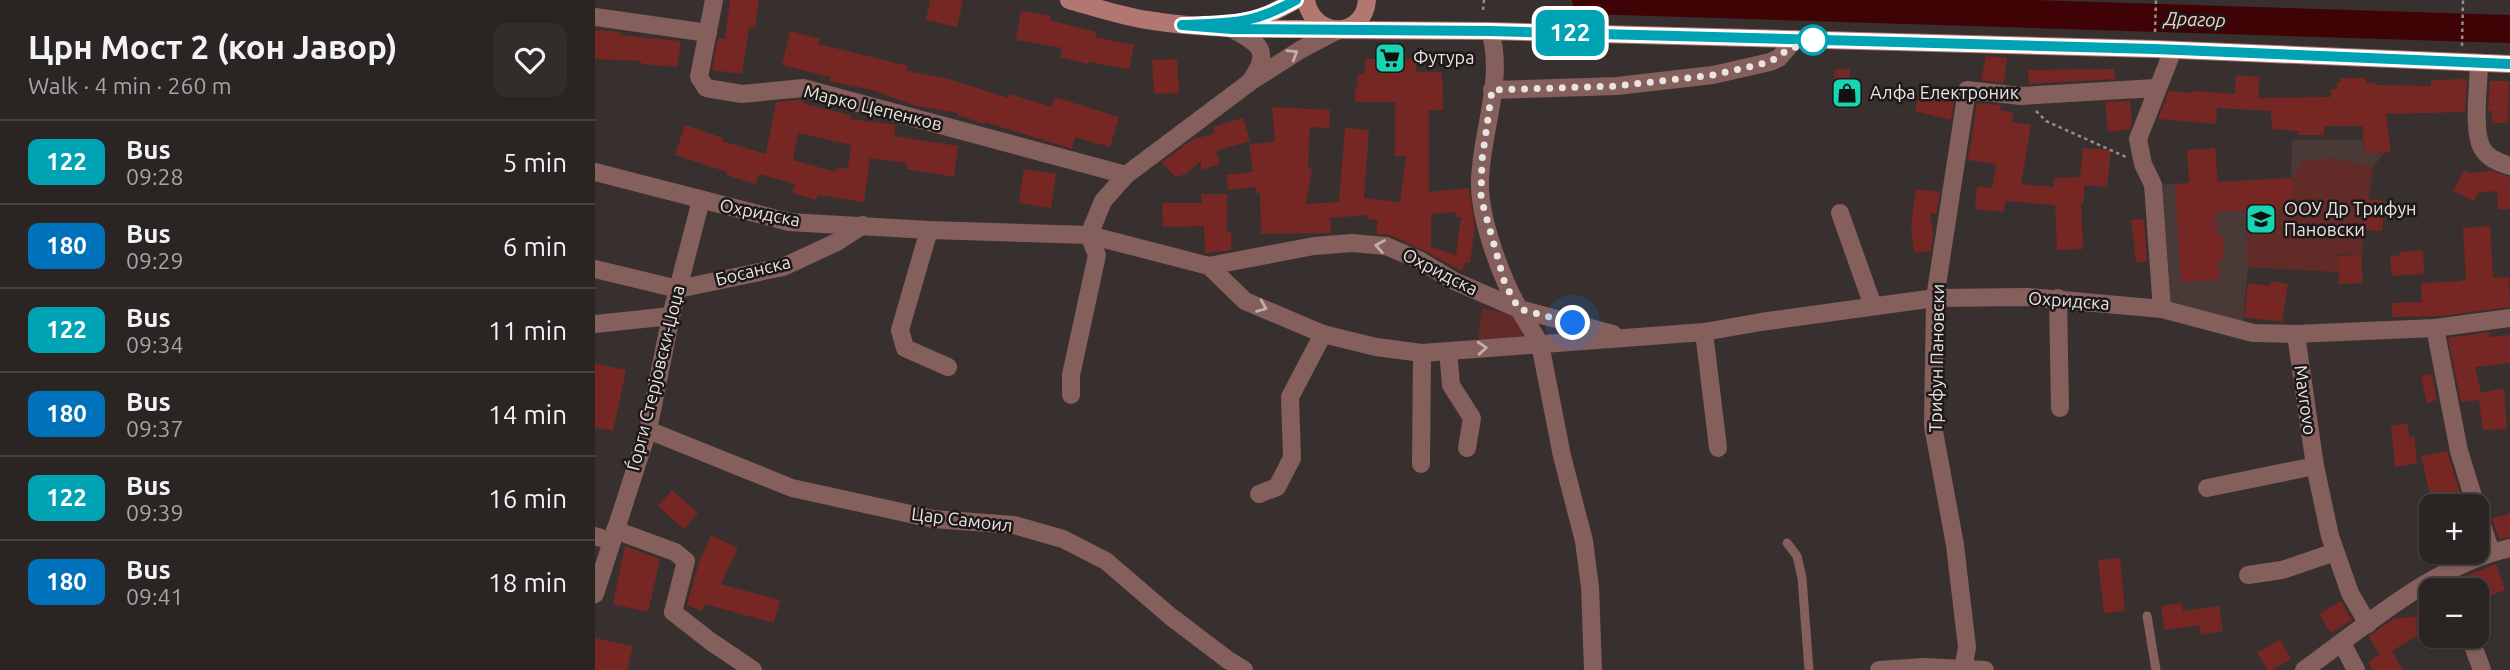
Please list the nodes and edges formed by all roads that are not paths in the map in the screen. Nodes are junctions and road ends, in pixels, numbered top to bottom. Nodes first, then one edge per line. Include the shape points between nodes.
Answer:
1 (714, 0) edge
2 (1069, 0) edge
3 (1296, 0) edge
4 (1306, 0) edge
5 (1367, 0) edge
6 (595, 17) edge
7 (1182, 25) junction
8 (1232, 29) junction
9 (1334, 29) junction
10 (1490, 31) junction
11 (708, 33) junction
12 (1795, 39) junction
13 (2173, 50) junction
14 (2479, 63) junction
15 (2510, 64) edge
16 (1250, 82) junction
17 (2156, 88) junction
18 (1492, 90) junction
19 (2510, 166) edge
20 (595, 172) edge
21 (1126, 175) junction
22 (701, 201) junction
23 (1840, 213) dead end
24 (863, 225) junction
25 (929, 230) junction
26 (1089, 234) junction
27 (1209, 266) junction
28 (595, 269) edge
29 (678, 289) junction
30 (1935, 298) junction
31 (2058, 298) junction
32 (1873, 306) junction
33 (1519, 309) junction
34 (2162, 309) junction
35 (671, 316) junction
36 (2510, 318) edge
37 (595, 324) edge
38 (2435, 328) junction
39 (1704, 332) junction
40 (1323, 334) junction
41 (2296, 334) junction
42 (1626, 337) junction
43 (1540, 344) junction
44 (1448, 351) junction
45 (1422, 353) junction
46 (948, 367) dead end
47 (1071, 395) dead end
48 (2060, 408) dead end
49 (648, 430) junction
50 (1467, 448) dead end
51 (1718, 448) dead end
52 (1421, 464) dead end
53 (2315, 466) junction
54 (2207, 488) dead end
55 (1259, 494) dead end
56 (2472, 494) edge
57 (607, 536) edge
58 (1787, 544) dead end
59 (2489, 546) edge
60 (2510, 548) edge
61 (2335, 552) junction
62 (2491, 552) junction
63 (2446, 570) junction
64 (2248, 575) dead end
65 (2449, 578) edge
66 (595, 594) edge
67 (2147, 616) dead end
68 (2368, 624) junction
69 (2342, 643) junction
70 (2474, 648) edge
71 (1963, 669) edge
72 (753, 670) edge
73 (1244, 670) edge
74 (1593, 670) edge
75 (1809, 670) edge
76 (1879, 670) edge
77 (1985, 670) edge
78 (2156, 670) edge
79 (2304, 670) edge
80 (2356, 670) edge
81 (2482, 670) edge

1 - 11 street, Марко Цепенков
2 - 7 main road
3 - 7 main road via 1262,18
4 - 9 main road via 1313,18
5 - 9 main road via 1357,22
6 - 11 street
7 - 8 main road
8 - 9 main road
8 - 16 street via 1261,50 1259,69
9 - 10 main road
16 -> 9 street
10 - 12 main road
10 - 18 street via 1495,46
11 - 21 street, Марко Цепенков via 699,77 706,88 742,93 803,88
12 - 13 main road
12 - 18 street via 1770,62 1713,75 1617,86
13 - 14 main road
13 - 17 street
14 - 15 main road
14 - 19 street via 2478,137 2494,161
16 - 21 street
17 - 30 street, Трифун Пановски via 2021,96 1967,90
17 - 34 street via 2138,139 2153,185
18 - 33 street via 1481,198 1505,284
20 - 22 street, Охридска
21 - 26 street via 1103,201
22 - 24 street, Охридска via 789,222
22 - 29 street, Ѓорги Стерјовски-Џоџа
23 - 32 street
24 - 25 street, Охридска
24 - 29 street, Босанска via 783,267
25 - 26 street, Охридска
25 - 46 street via 900,330 905,348
26 - 27 street, Охридска
26 - 47 street via 1097,256 1071,375
33 -> 27 street, Охридска via 1400,251 1374,244 1314,246
27 -> 40 street, Охридска via 1245,301
28 - 29 street, Босанска
29 - 35 street, Ѓорги Стерјовски-Џоџа
30 - 31 street, Охридска
30 - 32 street, Охридска
30 - 71 street, Трифун Пановски via 1933,426 1955,545 1966,648
31 - 34 street, Охридска
31 - 48 street
32 - 39 street, Охридска
33 - 42 street, Охридска
33 - 43 street
34 - 41 street, Охридска via 2253,333
35 - 37 street
35 - 49 street, Ѓорги Стерјовски-Џоџа
36 - 38 street, Охридска
38 - 41 street, Охридска
38 - 56 street via 2459,451
39 - 42 street, Охридска
39 - 51 street
40 - 45 street, Охридска
40 - 55 street via 1290,397 1292,458 1277,487
41 - 53 street, Mavrovo
42 - 43 street, Охридска
44 -> 43 street, Охридска
43 - 74 street via 1584,541
44 - 45 street, Охридска
44 - 50 street via 1451,385 1472,418
45 - 52 street
49 - 57 street, Ѓорги Стерјовски-Џоџа
49 - 73 street, Цар Самоил via 792,488 933,519 1014,526 1063,539 1106,561
53 - 54 street
53 - 61 street, Mavrovo
57 - 66 street, Ѓорги Стерјовски-Џоџа
57 - 72 street via 675,552 687,561 673,612
58 - 75 lane via 1797,556 1802,578
59 - 62 street
60 - 62 street
61 - 64 street via 2282,570
61 - 68 street, Mavrovo
62 - 63 street
63 - 65 street
63 - 68 street
67 - 78 lane
68 - 69 street
69 - 79 street
69 - 80 street
70 - 81 street
71 - 76 street
71 - 77 street

